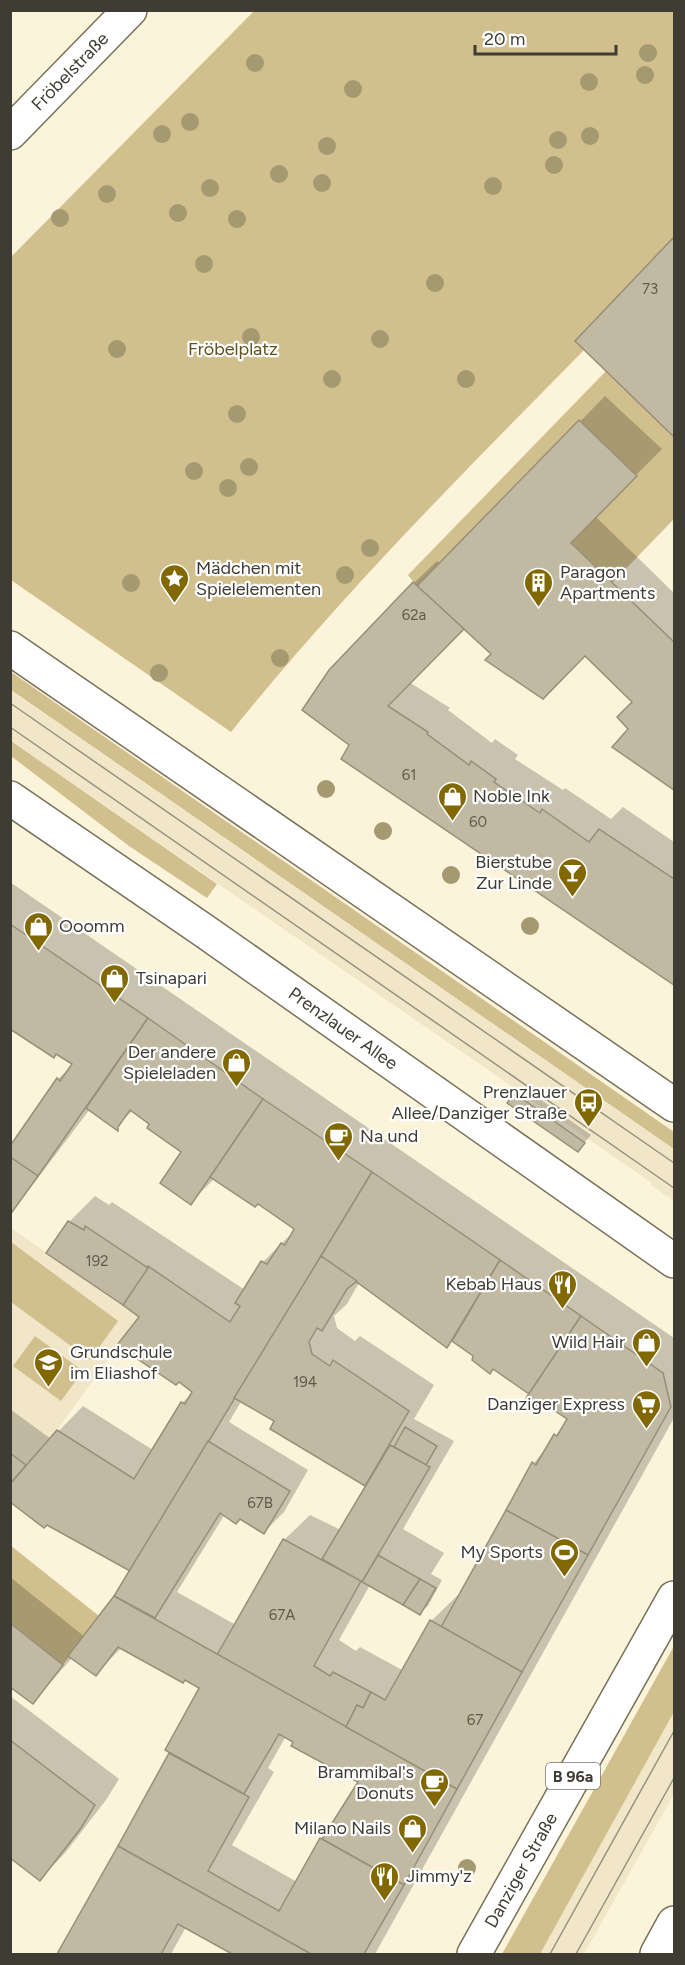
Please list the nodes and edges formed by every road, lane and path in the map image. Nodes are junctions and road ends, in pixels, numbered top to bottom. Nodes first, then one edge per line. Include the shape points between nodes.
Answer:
1 (130, 10) edge
2 (10, 133) edge
3 (10, 648) edge
4 (10, 798) edge
5 (675, 1105) edge
6 (675, 1261) edge
7 (675, 1598) edge
8 (675, 1923) edge
9 (474, 1954) edge
10 (657, 1954) edge

1 - 2 main road, Fröbelstraße
3 - 5 main road
4 - 6 main road, Prenzlauer Allee
7 - 9 main road, Danziger Straße / B 96a
8 - 10 main road

